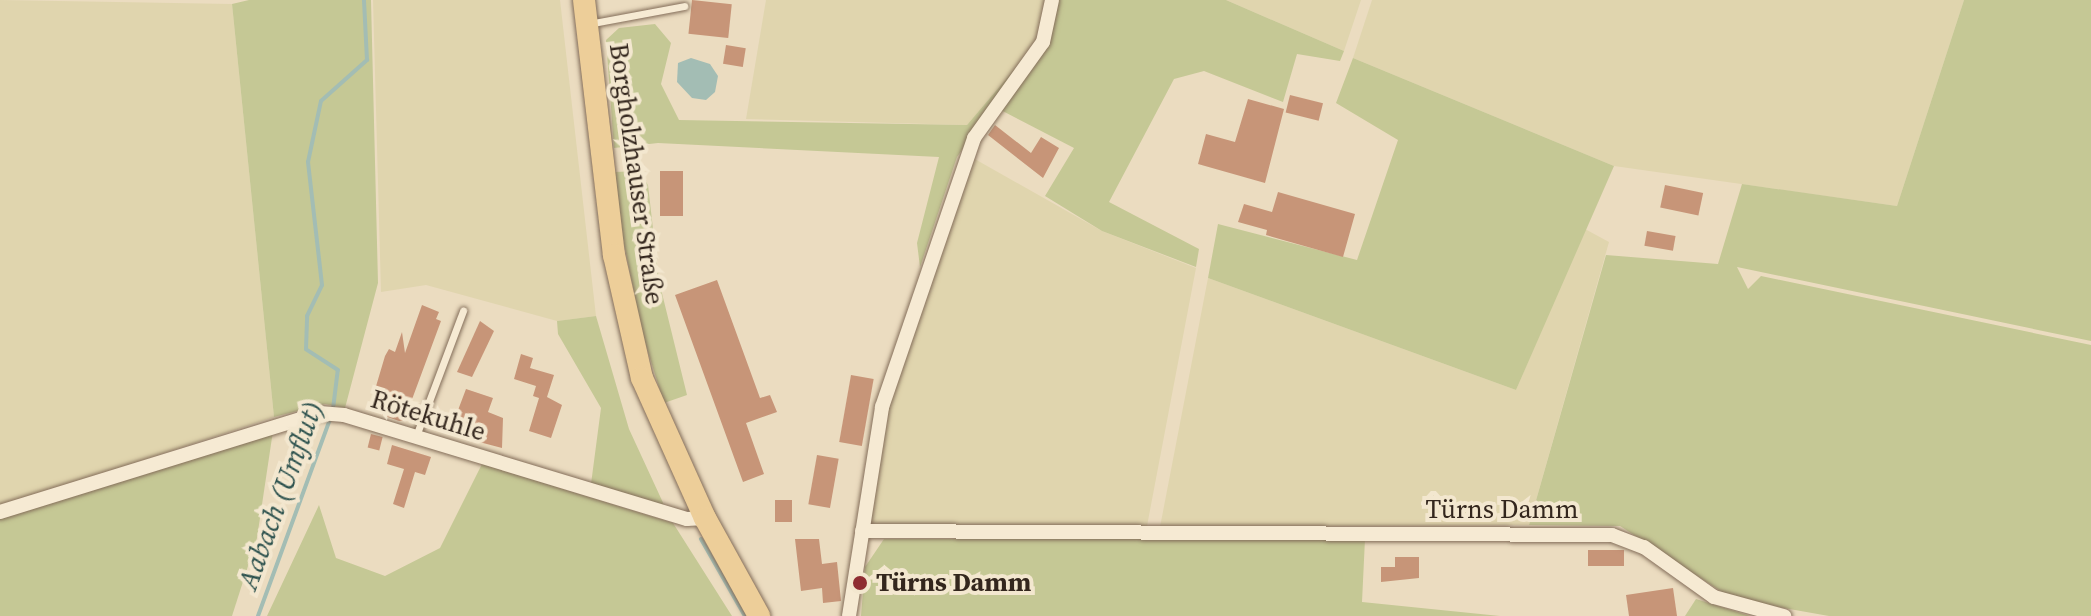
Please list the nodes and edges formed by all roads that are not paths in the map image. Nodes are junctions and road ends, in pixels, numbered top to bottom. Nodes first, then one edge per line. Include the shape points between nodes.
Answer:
1 (584, 0) edge
2 (1052, 0) edge
3 (684, 6) dead end
4 (587, 25) junction
5 (463, 311) dead end
6 (415, 438) junction
7 (0, 512) edge
8 (705, 518) junction
9 (862, 531) junction
10 (759, 616) edge
11 (849, 616) edge
12 (1784, 616) edge

1 - 4 main road, Borgholzhauser Straße
2 - 9 street via 1043,42 974,138 882,407
3 - 4 lane
4 - 8 main road, Borgholzhauser Straße via 614,255 642,378
5 - 6 lane
6 - 7 street, Rötekuhle via 344,415 320,413
6 - 8 street, Rötekuhle via 687,519
8 - 10 main road, Borgholzhauser Straße
9 - 11 street
9 - 12 street, Türns Damm via 1612,535 1644,547 1714,597

